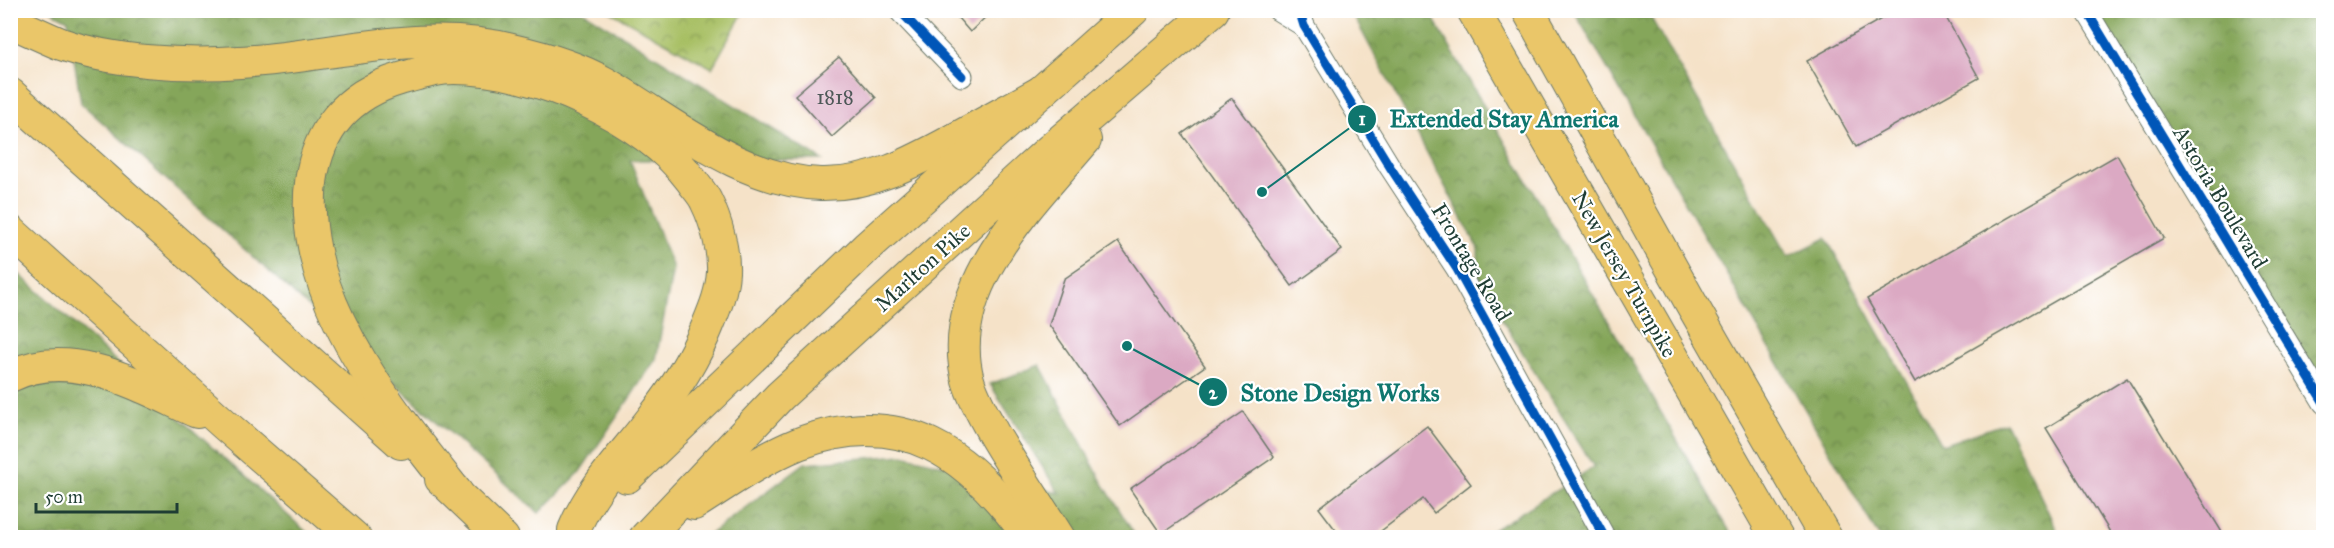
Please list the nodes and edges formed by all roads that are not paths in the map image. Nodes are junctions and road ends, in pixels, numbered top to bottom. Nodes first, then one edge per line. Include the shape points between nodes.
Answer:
1 (899, 10) edge
2 (1133, 10) edge
3 (1213, 10) edge
4 (1278, 10) edge
5 (1473, 10) edge
6 (1528, 10) edge
7 (2086, 10) edge
8 (1301, 18) edge
9 (10, 21) edge
10 (1143, 72) junction
11 (962, 76) dead end
12 (1041, 92) junction
13 (10, 94) edge
14 (10, 231) edge
15 (10, 376) edge
16 (2324, 403) edge
17 (224, 424) junction
18 (457, 493) junction
19 (493, 528) edge
20 (570, 534) edge
21 (648, 535) edge
22 (355, 537) edge
23 (1030, 537) edge
24 (1059, 537) edge
25 (1605, 537) edge
26 (1777, 537) edge
27 (1826, 537) edge

1 - 11 street
2 - 12 highway
3 - 10 highway, Marlton Pike
4 - 8 street, Frontage Road
5 - 26 highway, New Jersey Turnpike
6 - 27 highway, New Jersey Turnpike
7 - 16 street, Astoria Boulevard
8 - 25 street, Frontage Road via 1390,167 1457,269
9 - 12 highway via 61,44 90,52 197,64 435,40 501,47 595,78 731,159 794,182 823,184 885,174
10 - 21 highway, Marlton Pike via 1043,156 780,396
10 - 24 highway via 1015,223 989,260 965,330 968,380 981,411
12 - 20 highway via 866,248
13 - 18 highway
14 - 17 highway
15 - 17 highway via 40,367 70,365 119,376
17 - 22 highway
18 - 19 highway
18 - 20 highway via 389,404 338,320 310,231 308,194 315,158 330,127 349,104 384,84 452,68 496,71 550,86 608,112 658,145 683,169 706,200 719,240 723,272 718,301 701,344 675,388 607,473
21 - 23 highway via 751,468 813,439 853,429 884,430 941,449 970,468 993,490

